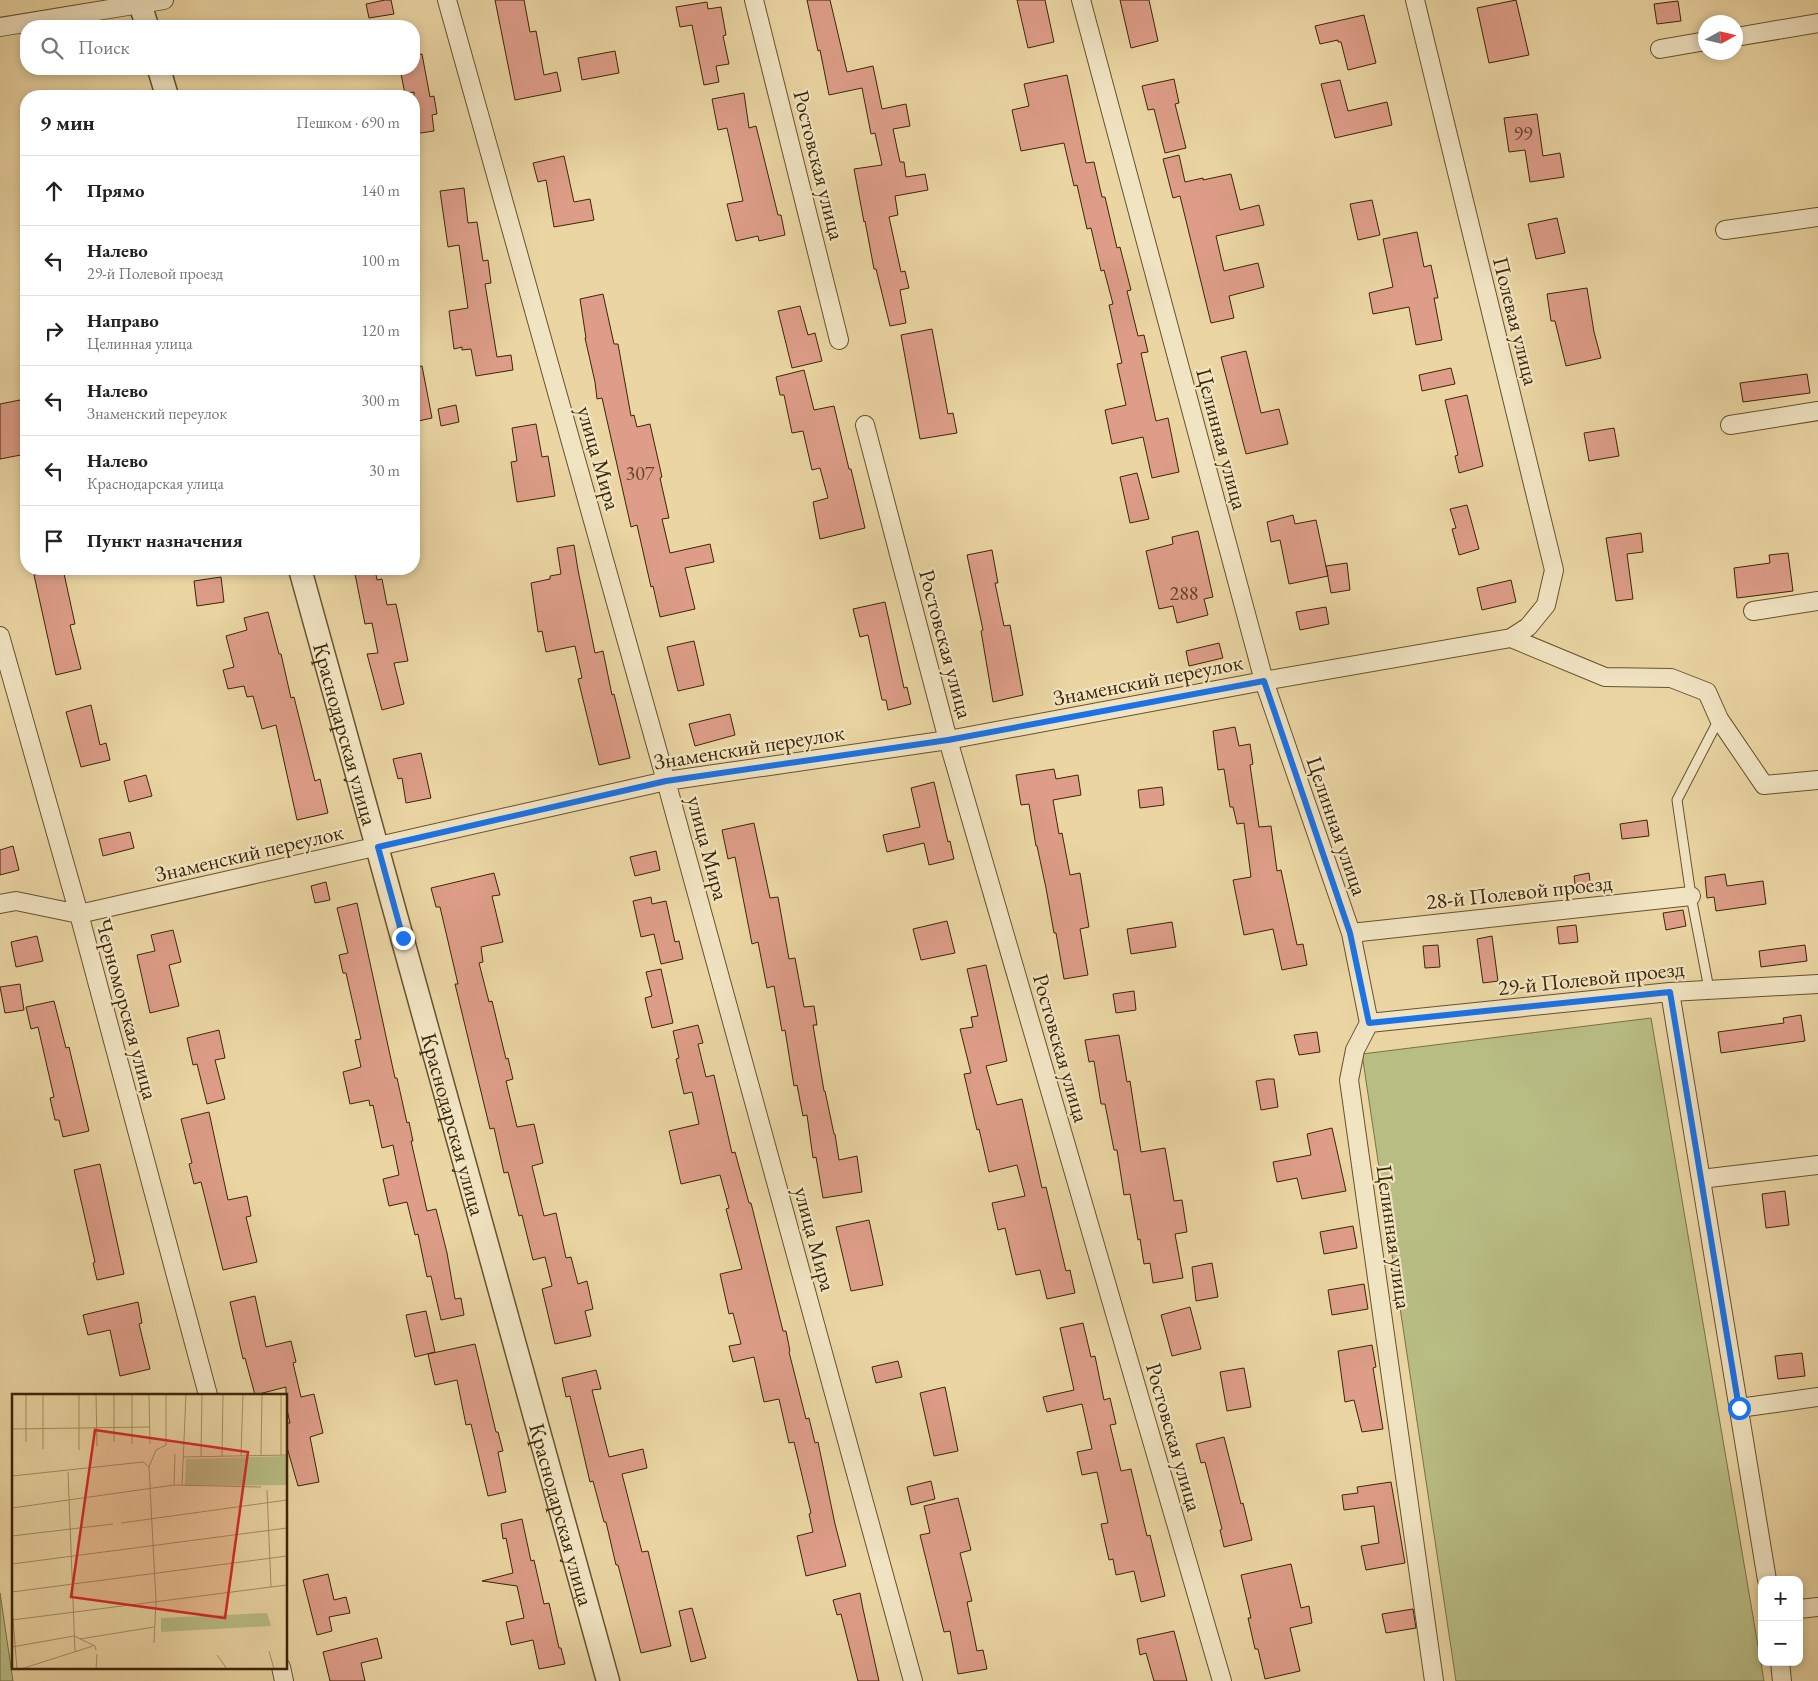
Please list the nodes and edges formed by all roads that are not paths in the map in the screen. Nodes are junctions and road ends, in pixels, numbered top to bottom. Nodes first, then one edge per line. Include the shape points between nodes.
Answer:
1 (164, 0) edge
2 (447, 0) edge
3 (754, 0) edge
4 (1081, 0) edge
5 (1415, 0) edge
6 (140, 2) edge
7 (39, 20) edge
8 (145, 20) edge
9 (20, 23) edge
10 (1818, 23) edge
11 (0, 27) edge
12 (1743, 35) edge
13 (1698, 42) edge
14 (1660, 49) dead end
15 (161, 75) edge
16 (164, 90) edge
17 (1818, 216) edge
18 (1725, 230) dead end
19 (839, 340) dead end
20 (1818, 411) edge
21 (865, 425) dead end
22 (1730, 425) dead end
23 (302, 575) edge
24 (1818, 601) edge
25 (1753, 611) dead end
26 (0, 636) edge
27 (1511, 638) junction
28 (1264, 681) junction
29 (1719, 719) junction
30 (948, 740) junction
31 (1818, 780) edge
32 (666, 781) junction
33 (378, 847) junction
34 (1692, 896) junction
35 (0, 904) edge
36 (79, 914) junction
37 (1350, 933) junction
38 (1818, 984) edge
39 (1708, 989) junction
40 (1670, 992) junction
41 (1369, 1023) junction
42 (1818, 1165) edge
43 (1701, 1179) junction
44 (208, 1394) edge
45 (1818, 1398) edge
46 (1739, 1408) junction
47 (1766, 1576) edge
48 (1818, 1607) edge
49 (1803, 1609) edge
50 (1780, 1666) edge
51 (281, 1668) edge
52 (284, 1681) edge
53 (608, 1681) edge
54 (913, 1681) edge
55 (1222, 1681) edge
56 (1434, 1681) edge
57 (1782, 1681) edge

1 - 6 street
2 - 32 street, улица Мира
3 - 19 street, Ростовская улица
4 - 28 street, Целинная улица
5 - 27 street, Полевая улица via 1554,570 1546,605 1528,627
6 - 7 street
6 - 8 street
9 - 11 street
10 - 12 street
13 - 14 street
15 - 16 street
17 - 18 street
20 - 22 street
21 - 30 street, Ростовская улица
23 - 33 street, Краснодарская улица
24 - 25 street
26 - 36 street, Черноморская улица
27 - 28 street, Знаменский переулок
27 - 29 street via 1605,678 1671,678 1707,692
28 - 30 street, Знаменский переулок
28 - 37 street, Целинная улица
29 - 31 street via 1764,785
29 - 34 lane via 1677,800
30 - 32 street, Знаменский переулок
30 - 55 street, Ростовская улица
32 - 33 street, Знаменский переулок
32 - 54 street, улица Мира
33 - 36 street, Знаменский переулок
33 - 53 street, Краснодарская улица
34 - 37 street, 28-й Полевой проезд
34 - 39 lane
35 - 36 street, Знаменский переулок via 16,901
36 - 44 street, Черноморская улица
37 - 41 street, Целинная улица
38 - 39 street, 29-й Полевой проезд
39 - 40 street, 29-й Полевой проезд
40 - 41 street, 29-й Полевой проезд
40 - 43 street
41 - 56 street, Целинная улица via 1355,1050 1349,1080
42 - 43 street
43 - 46 street
45 - 46 street
46 - 47 street
48 - 49 street
50 - 57 street
51 - 52 street

